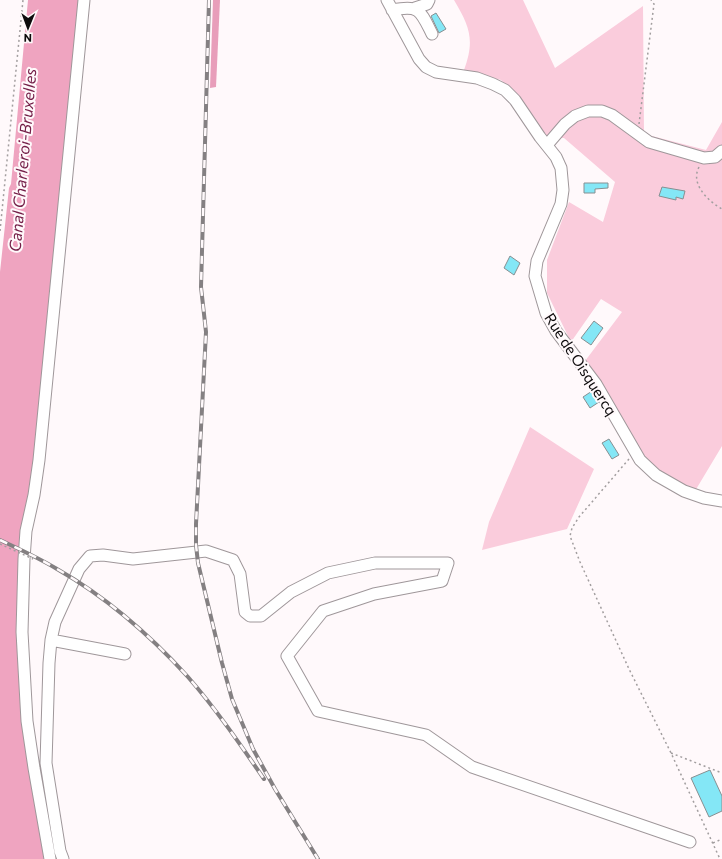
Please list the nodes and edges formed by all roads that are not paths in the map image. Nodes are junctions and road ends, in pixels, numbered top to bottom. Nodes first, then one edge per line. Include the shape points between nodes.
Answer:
1 (84, 0) edge
2 (428, 2) edge
3 (389, 5) edge
4 (415, 8) junction
5 (424, 17) junction
6 (432, 34) dead end
7 (547, 145) junction
8 (722, 151) edge
9 (722, 501) edge
10 (51, 640) junction
11 (125, 654) dead end
12 (690, 842) dead end
13 (50, 859) edge
14 (63, 859) edge

1 - 13 street via 39,460 26,531 24,559 22,632 27,721
2 - 4 street
2 - 5 street
3 - 4 street
3 - 7 street, Rue de Oisquercq via 426,67 436,72 477,78 505,90
4 - 5 street
5 - 6 street
7 - 8 street via 575,116 588,111 602,111 612,115 649,142 704,158 715,157
7 - 9 street, Rue de Oisquercq via 561,168 563,190 561,204 537,261 535,276 546,313 556,331 596,384 640,460 656,475 684,491
10 - 11 street
10 - 12 street via 55,622 79,569 90,556 133,559 206,551 233,560 240,574 245,612 250,616 261,616 291,592 328,573 375,563 448,563 442,581 374,594 323,611 287,656 318,711 426,735 472,767
10 - 14 street via 46,763

